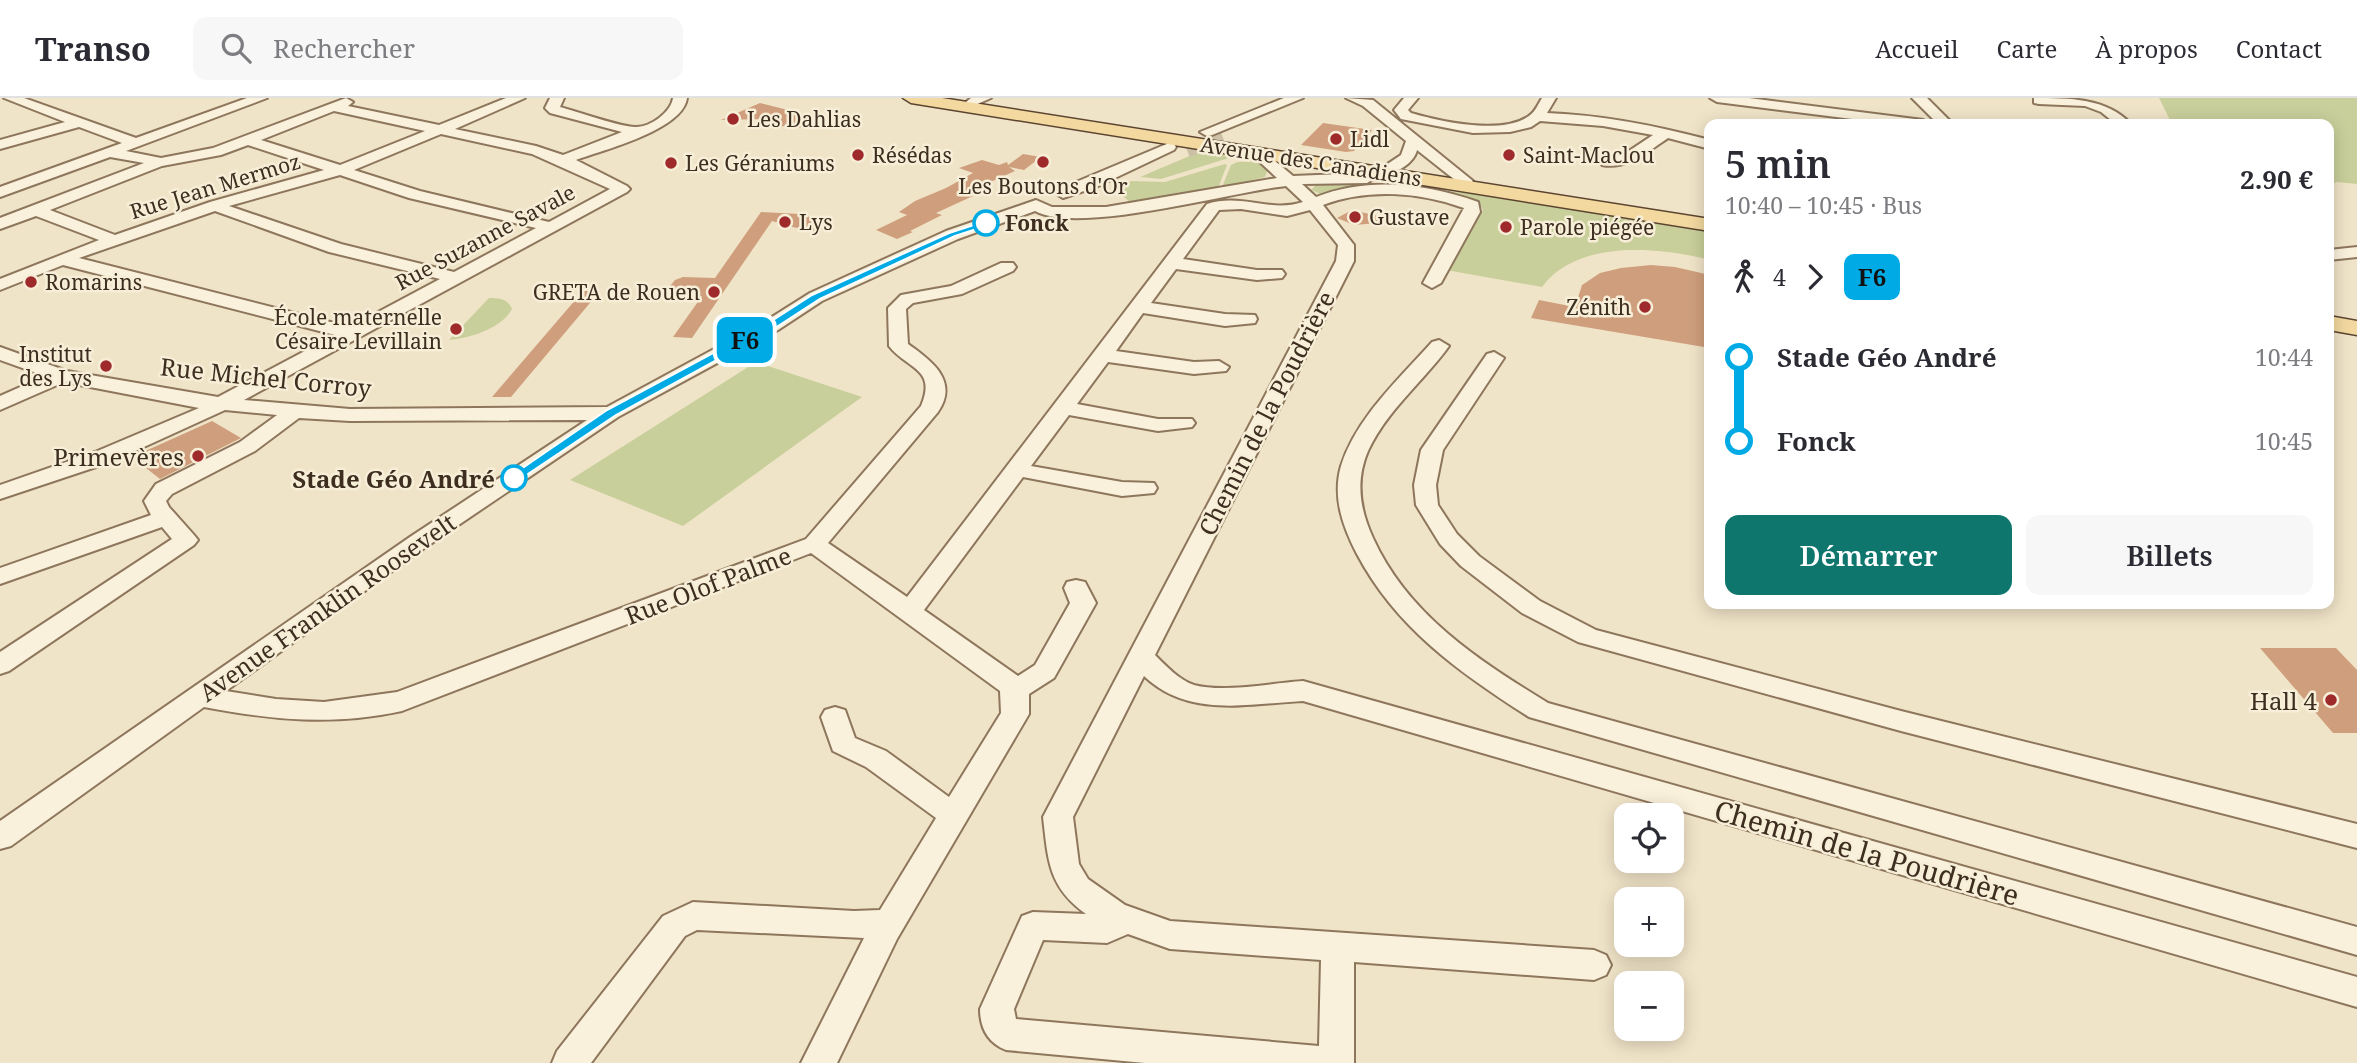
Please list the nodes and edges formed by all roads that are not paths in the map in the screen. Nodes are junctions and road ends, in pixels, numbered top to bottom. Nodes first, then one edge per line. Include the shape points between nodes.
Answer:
1 (11, 98) edge
2 (260, 98) edge
3 (357, 98) edge
4 (518, 98) edge
5 (557, 98) edge
6 (680, 98) edge
7 (911, 98) edge
8 (946, 98) edge
9 (1296, 98) edge
10 (1310, 98) edge
11 (1353, 98) edge
12 (1411, 98) edge
13 (1549, 98) edge
14 (1717, 98) edge
15 (1919, 98) edge
16 (979, 100) edge
17 (1367, 100) edge
18 (2039, 100) edge
19 (333, 107) junction
20 (1537, 117) junction
21 (1883, 119) edge
22 (1941, 119) edge
23 (2120, 119) edge
24 (78, 122) junction
25 (1431, 122) junction
26 (1401, 129) junction
27 (444, 130) junction
28 (637, 132) junction
29 (1207, 132) tunnel mouth
30 (1225, 135) tunnel mouth
31 (1661, 136) junction
32 (248, 140) junction
33 (1413, 141) junction
34 (135, 143) junction
35 (1704, 144) edge
36 (0, 145) edge
37 (1169, 147) tunnel mouth
38 (1187, 150) tunnel mouth
39 (110, 152) junction
40 (1257, 153) junction
41 (563, 160) junction
42 (161, 162) junction
43 (1607, 162) dead end
44 (1388, 169) junction
45 (341, 170) junction
46 (1289, 181) junction
47 (1457, 182) junction
48 (0, 192) edge
49 (1063, 193) junction
50 (1312, 204) junction
51 (216, 205) junction
52 (1036, 205) junction
53 (1084, 206) junction
54 (35, 210) junction
55 (1053, 215) junction
56 (1704, 221) edge
57 (0, 224) edge
58 (551, 227) junction
59 (114, 240) junction
60 (2357, 252) edge
61 (2334, 254) edge
62 (61, 259) junction
63 (1171, 263) junction
64 (1007, 267) dead end
65 (1276, 274) dead end
66 (456, 278) junction
67 (1432, 283) dead end
68 (0, 285) edge
69 (1139, 307) junction
70 (2334, 312) edge
71 (2357, 315) edge
72 (1248, 319) dead end
73 (2334, 324) edge
74 (771, 326) junction
75 (2357, 328) edge
76 (353, 334) junction
77 (1438, 346) dead end
78 (0, 353) edge
79 (1103, 355) junction
80 (1494, 358) dead end
81 (1219, 367) dead end
82 (62, 376) junction
83 (0, 404) edge
84 (222, 404) junction
85 (1064, 408) junction
86 (295, 411) junction
87 (611, 413) junction
88 (532, 416) junction
89 (1185, 423) dead end
90 (576, 435) junction
91 (1018, 470) junction
92 (1146, 488) dead end
93 (0, 492) edge
94 (166, 518) junction
95 (814, 544) junction
96 (0, 576) edge
97 (1076, 588) dead end
98 (910, 610) junction
99 (1141, 656) junction
100 (0, 664) edge
101 (1015, 690) junction
102 (199, 696) junction
103 (835, 716) dead end
104 (954, 816) junction
105 (2357, 836) edge
106 (0, 837) edge
107 (1127, 920) junction
108 (891, 923) junction
109 (2357, 940) edge
110 (1338, 948) junction
111 (1594, 965) dead end
112 (2357, 992) edge
113 (570, 1063) edge
114 (819, 1063) edge
115 (1322, 1063) edge
116 (1336, 1063) edge

1 - 24 street
2 - 34 street
3 - 19 street
4 - 27 street, Rue Jean Mermoz
5 - 28 street via 555,110
6 - 28 street via 671,117
7 - 40 main road, Avenue des Canadiens
8 - 16 main road, Avenue des Canadiens
9 - 29 street
10 - 30 street
11 - 17 street
12 - 25 street via 1401,110 1403,114
13 - 20 street
14 - 21 street
15 - 22 street
16 - 44 main road, Avenue des Canadiens
17 - 26 street
18 - 23 street via 2101,105
19 - 27 street
19 - 32 street
20 - 25 street via 1523,124 1480,129
20 - 31 street via 1613,124 1614,133
24 - 34 street
24 - 36 street
25 - 26 street
26 - 33 street
27 - 41 street
27 - 45 street, Rue Jean Mermoz
28 - 41 street
31 - 35 street
31 - 43 street via 1631,156
32 - 42 street via 216,152
32 - 45 street
33 - 44 street via 1408,157
33 - 47 street via 1439,158
34 - 39 street
37 - 49 street, Avenue Franklin Roosevelt
38 - 53 street via 1103,183
39 - 42 street
39 - 48 street
40 - 46 street, Chemin de la Poudrière
40 - 47 main road, Avenue des Canadiens
41 - 58 street, Rue Suzanne Savale via 622,189
42 - 54 street
44 - 47 main road, Avenue des Canadiens
45 - 51 street, Rue Jean Mermoz
45 - 58 street via 415,195
46 - 47 street, Avenue Franklin Roosevelt
46 - 50 street, Chemin de la Poudrière
46 - 53 street, Avenue Franklin Roosevelt via 1114,211
47 - 56 main road, Avenue des Canadiens
49 - 52 street, Avenue Franklin Roosevelt via 1041,198
49 - 53 street
50 - 63 street via 1287,211 1238,202 1213,207
50 - 67 street via 1352,190 1391,190 1472,205
50 - 99 street, Chemin de la Poudrière via 1346,246 1345,261
51 - 59 street, Rue Jean Mermoz
51 - 66 street via 335,247
52 - 55 street
52 - 74 street, Avenue Franklin Roosevelt via 899,257 816,297
53 - 55 street, Avenue Franklin Roosevelt
54 - 57 street
54 - 59 street
55 - 74 street, Avenue Franklin Roosevelt via 1017,222
58 - 66 street, Rue Suzanne Savale
59 - 62 street, Rue Jean Mermoz
60 - 61 street
62 - 68 street, Rue Jean Mermoz
62 - 76 street
63 - 65 street
63 - 69 street
64 - 95 street, Rue Olof Palme via 956,290 907,299 897,308 899,346 934,374 939,384 937,395 931,408
66 - 76 street, Rue Suzanne Savale
69 - 72 street via 1224,320
69 - 79 street
70 - 71 main road
73 - 75 main road
74 - 87 street, Avenue Franklin Roosevelt
76 - 84 street, Rue Suzanne Savale
77 - 109 street via 1364,436 1348,488 1351,517 1390,592 1427,633 1476,671 1539,710
78 - 82 street, Rue Michel Corroy
79 - 81 street via 1194,368
79 - 85 street
80 - 105 street via 1432,450 1425,485 1427,505 1448,539 1470,561 1531,607 1587,636
82 - 83 street
82 - 84 street, Rue Michel Corroy
84 - 86 street, Rue Michel Corroy
84 - 93 street, Rue Suzanne Savale via 160,435
85 - 89 street via 1158,425
85 - 91 street
86 - 88 street, Rue Michel Corroy
86 - 94 street via 246,450 164,489 155,501
87 - 88 street, Rue Michel Corroy
87 - 90 street, Avenue Franklin Roosevelt
88 - 90 street, Rue Michel Corroy via 571,424
90 - 102 street, Avenue Franklin Roosevelt
91 - 92 street via 1122,489
91 - 98 street
94 - 96 street
94 - 100 street via 186,540
95 - 98 street
95 - 102 street, Rue Olof Palme via 376,708 326,714 293,712
97 - 101 street via 1083,603 1045,671
98 - 101 street
99 - 107 street, Chemin de la Poudrière via 1058,817 1066,874 1088,900
99 - 112 street, Chemin de la Poudrière via 1161,677 1185,692 1303,691
101 - 104 street via 1015,714
102 - 106 street, Avenue Franklin Roosevelt
103 - 104 street via 843,744 876,759
104 - 108 street
107 - 110 street, Chemin de la Poudrière via 1170,935
107 - 115 street via 1107,929 1032,926 997,1009 997,1021 1006,1034
108 - 113 street via 694,916 674,926
108 - 114 street
110 - 111 street, Chemin de la Poudrière
110 - 116 street

